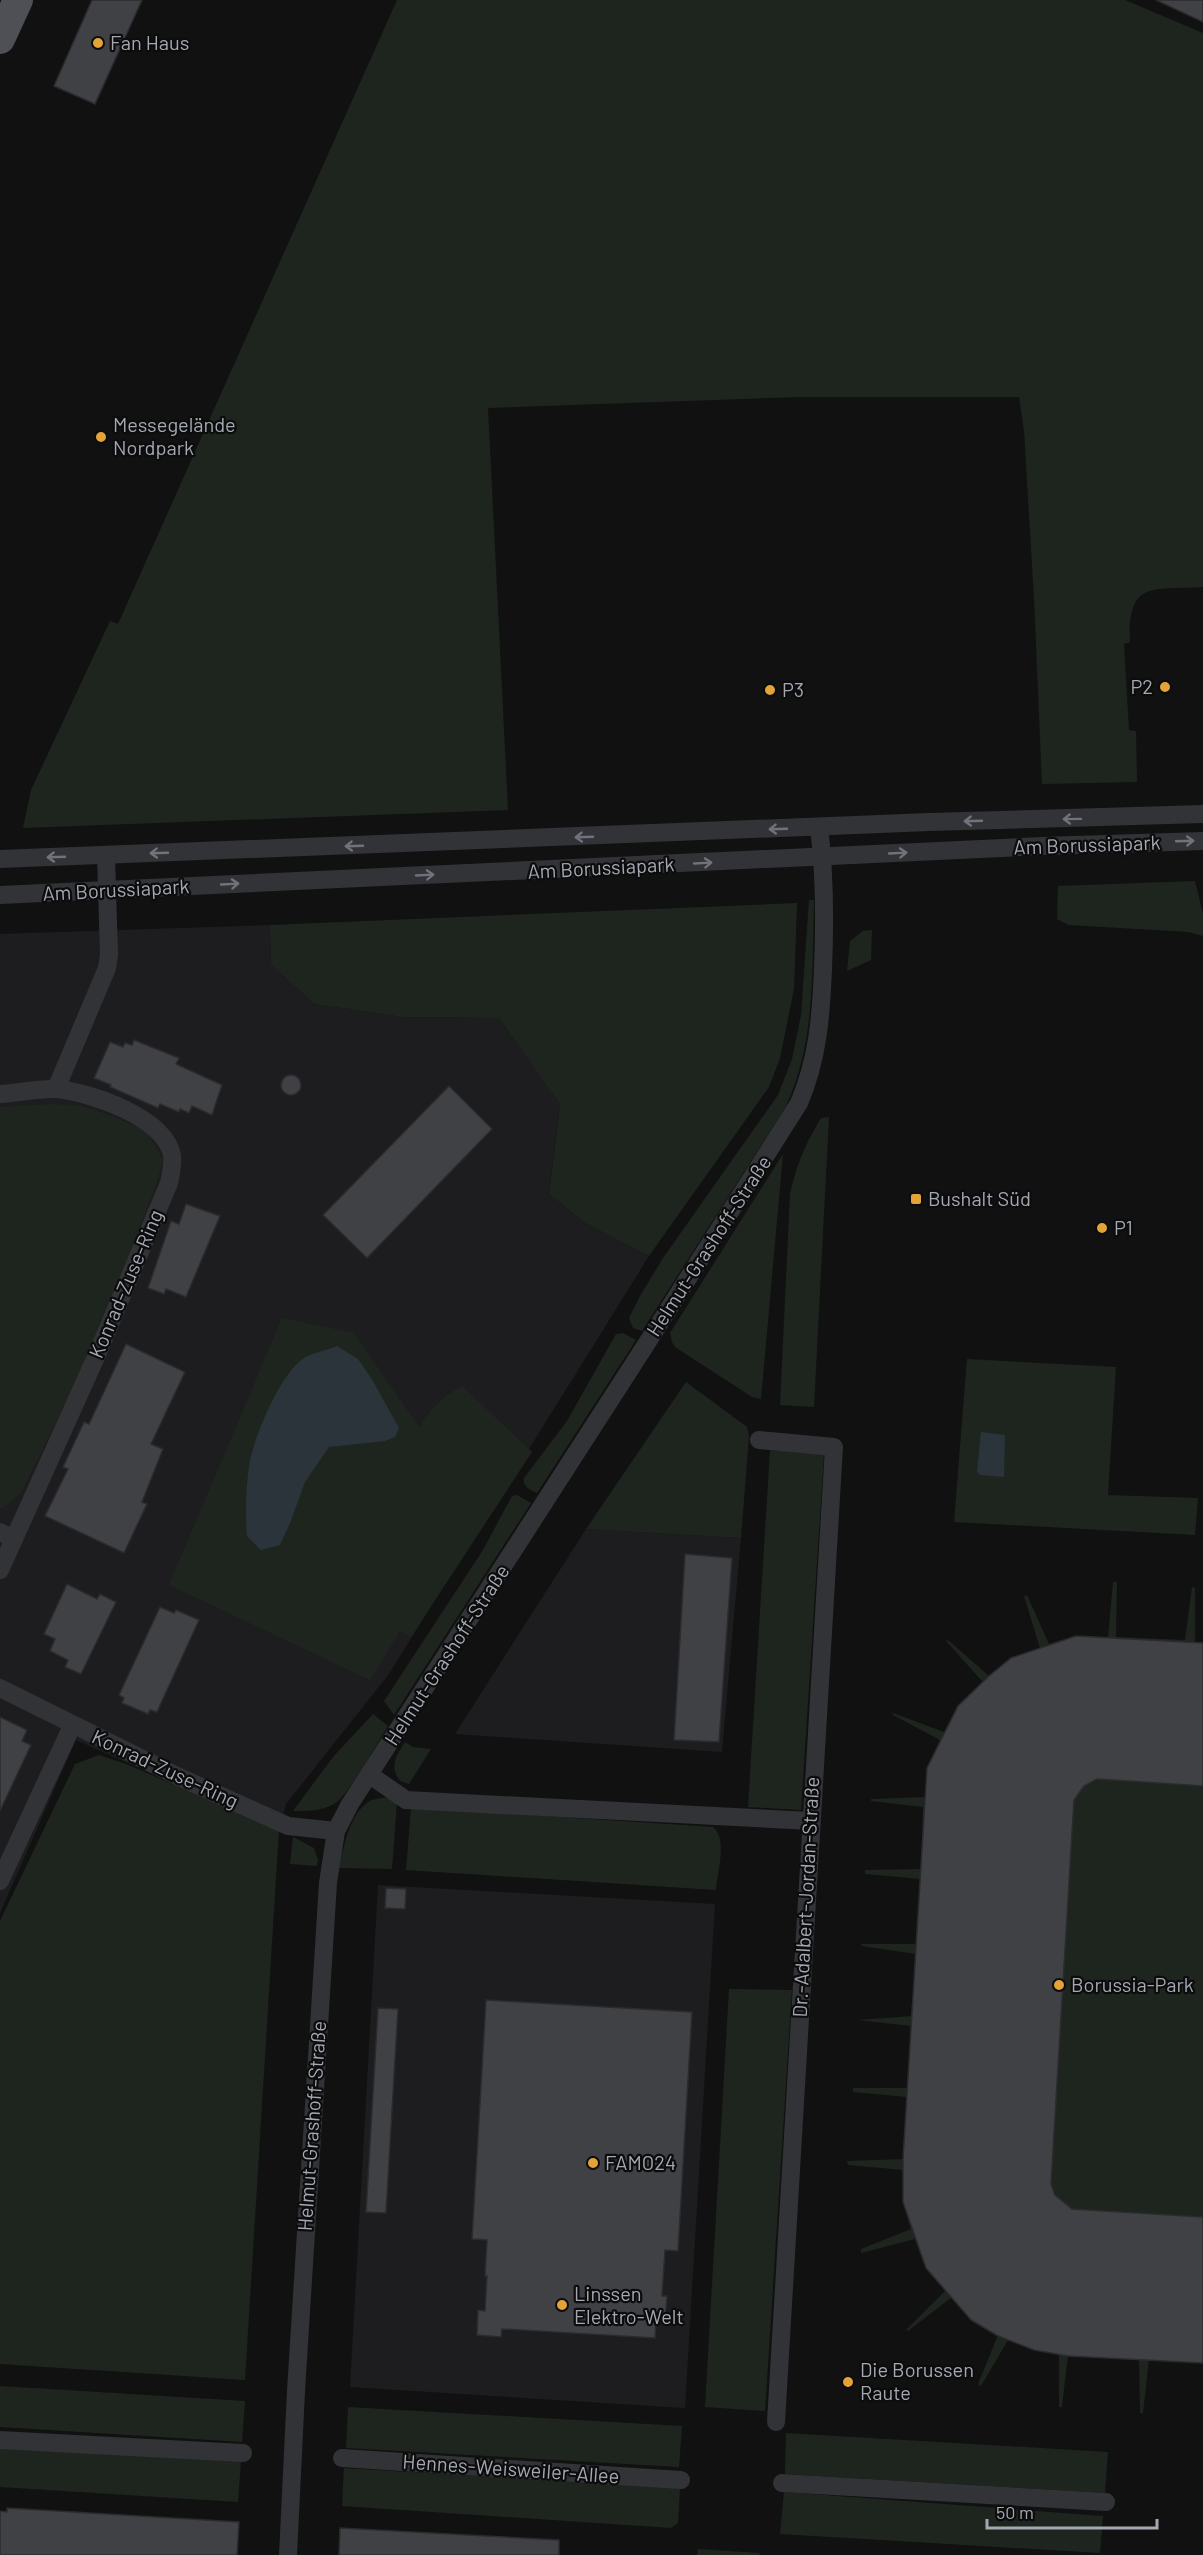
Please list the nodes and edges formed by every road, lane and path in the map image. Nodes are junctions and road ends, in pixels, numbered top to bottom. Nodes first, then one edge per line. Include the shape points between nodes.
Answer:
1 (18, 0) edge
2 (0, 39) edge
3 (1203, 814) edge
4 (819, 827) junction
5 (1203, 841) edge
6 (106, 855) junction
7 (823, 858) junction
8 (0, 859) edge
9 (108, 890) junction
10 (0, 895) edge
11 (56, 1089) junction
12 (0, 1094) edge
13 (759, 1440) dead end
14 (7, 1535) edge
15 (0, 1570) edge
16 (0, 1688) edge
17 (72, 1726) junction
18 (370, 1775) junction
19 (811, 1821) junction
20 (336, 1831) junction
21 (0, 1881) edge
22 (776, 2422) dead end
23 (0, 2440) edge
24 (243, 2453) dead end
25 (342, 2458) dead end
26 (681, 2480) dead end
27 (782, 2483) dead end
28 (1106, 2502) dead end
29 (288, 2555) edge

1 - 2 main road
3 -> 4 street, Am Borussiapark
4 -> 6 street, Am Borussiapark
4 - 7 street, Helmut-Grashoff-Straße
7 -> 5 street, Am Borussiapark
6 -> 8 street, Am Borussiapark
6 - 9 street
9 -> 7 street, Am Borussiapark
7 - 18 street, Helmut-Grashoff-Straße via 825,918 818,1042 799,1103
9 - 10 street, Am Borussiapark
9 - 11 street via 107,968
11 - 12 street, Konrad-Zuse-Ring
11 - 14 street, Konrad-Zuse-Ring via 112,1103 151,1123 169,1148 171,1170 96,1357
13 - 19 street, Dr.-Adalbert-Jordan-Straße via 834,1447
14 - 15 street, Konrad-Zuse-Ring
16 - 17 street, Konrad-Zuse-Ring
17 - 20 street, Konrad-Zuse-Ring via 288,1826
17 - 21 street
18 - 19 street via 406,1800
18 - 20 street, Helmut-Grashoff-Straße
19 - 22 street, Dr.-Adalbert-Jordan-Straße
20 - 29 street, Helmut-Grashoff-Straße via 328,1883
23 - 24 street
25 - 26 street, Hennes-Weisweiler-Allee
27 - 28 street

